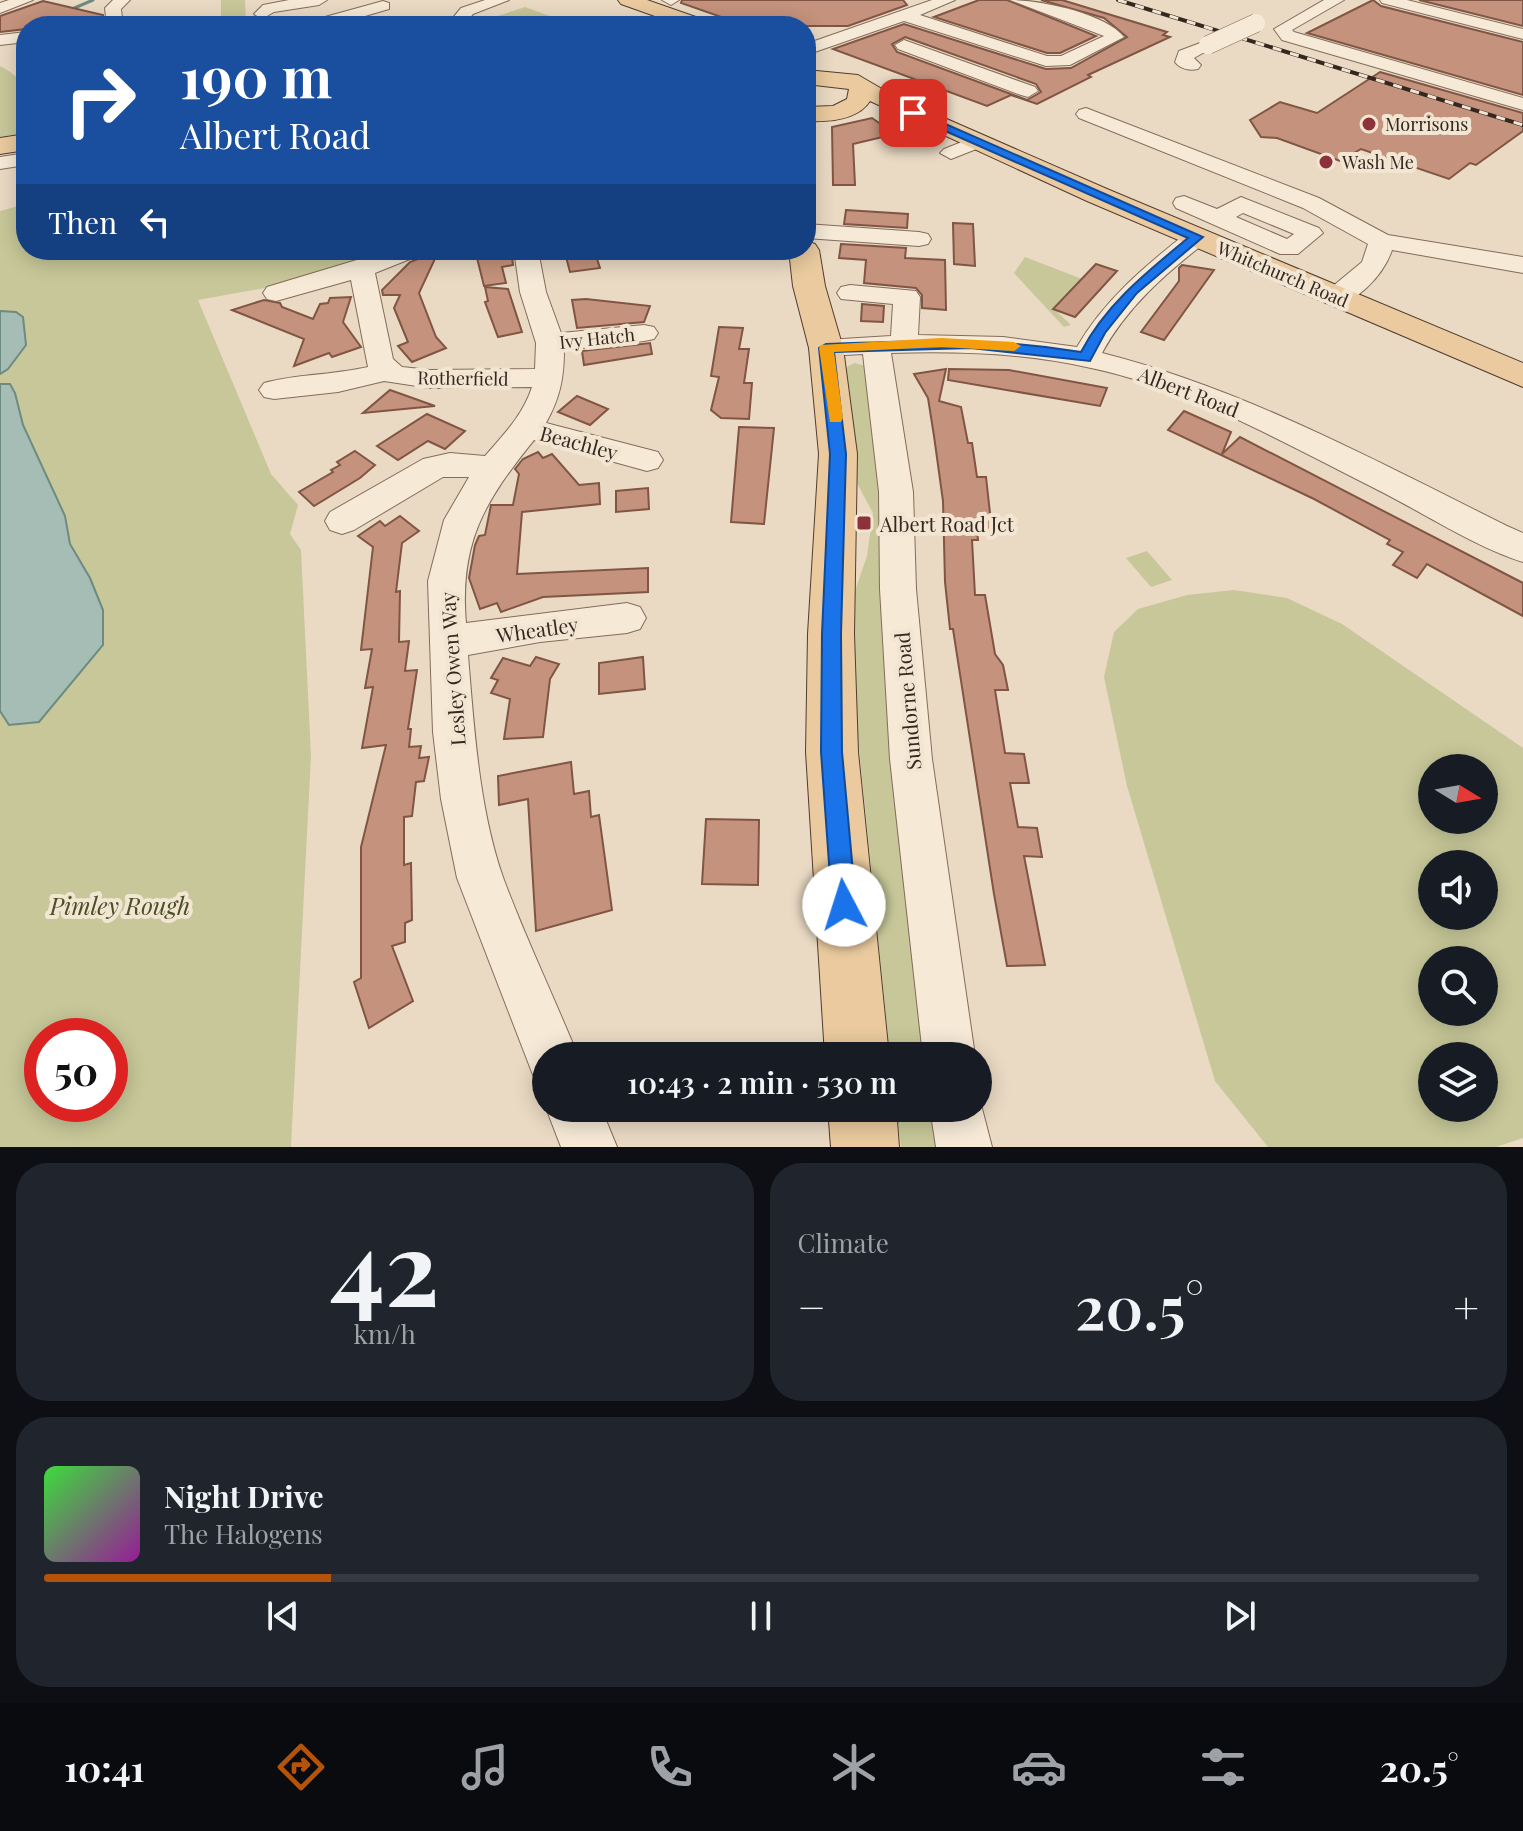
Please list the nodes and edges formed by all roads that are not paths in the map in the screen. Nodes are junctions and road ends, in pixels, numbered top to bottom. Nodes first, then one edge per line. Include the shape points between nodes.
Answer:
1 (29, 0) edge
2 (116, 0) edge
3 (319, 0) edge
4 (403, 0) edge
5 (501, 0) edge
6 (628, 0) edge
7 (944, 0) edge
8 (1018, 0) edge
9 (1336, 0) edge
10 (1388, 0) edge
11 (375, 3) edge
12 (1306, 7) edge
13 (0, 8) edge
14 (266, 8) edge
15 (903, 15) junction
16 (114, 16) edge
17 (335, 16) edge
18 (463, 16) edge
19 (674, 16) edge
20 (1523, 34) edge
21 (904, 45) dead end
22 (816, 46) edge
23 (1192, 65) dead end
24 (816, 75) edge
25 (856, 84) junction
26 (1028, 91) dead end
27 (1523, 104) edge
28 (825, 113) edge
29 (913, 113) junction
30 (1086, 114) dead end
31 (977, 142) junction
32 (951, 153) dead end
33 (1233, 172) junction
34 (1237, 223) junction
35 (816, 232) edge
36 (919, 239) dead end
37 (1381, 241) junction
38 (381, 260) edge
39 (528, 260) edge
40 (805, 260) edge
41 (1523, 265) edge
42 (362, 272) junction
43 (276, 293) dead end
44 (850, 293) dead end
45 (1336, 297) junction
46 (644, 333) dead end
47 (890, 344) junction
48 (826, 348) junction
49 (1085, 358) junction
50 (549, 361) junction
51 (389, 371) junction
52 (1523, 376) edge
53 (274, 390) dead end
54 (527, 428) junction
55 (639, 452) dead end
56 (494, 468) junction
57 (342, 521) dead end
58 (1523, 549) edge
59 (609, 615) dead end
60 (449, 642) junction
61 (546, 1042) edge
62 (856, 1042) edge
63 (947, 1042) edge
64 (579, 1122) edge
65 (863, 1122) edge
66 (960, 1122) edge
67 (589, 1147) edge
68 (865, 1147) edge
69 (964, 1147) edge

1 - 13 street
2 - 16 street via 122,0 113,8
3 - 14 street
4 - 11 street
5 - 18 street
6 - 19 main road
7 - 15 street
8 - 15 street via 1106,28 1115,37 1064,61 1046,61
9 - 12 street
10 - 20 street
11 - 17 street
12 - 23 street, bridge via 1286,8 1185,55 1184,62
12 - 27 street via 1282,29 1288,36
15 - 22 street
21 - 26 street
24 - 25 main road, Whitchurch Road
25 - 28 main road via 863,93 858,102
25 - 29 main road, Whitchurch Road
28 - 29 main road, Whitchurch Road via 870,107
29 - 31 main road, Whitchurch Road
30 - 33 street
31 - 32 street
31 - 34 main road, Whitchurch Road
33 - 34 street via 1184,203
33 - 37 street via 1311,203
34 - 45 main road, Whitchurch Road
34 - 49 street via 1133,291 1098,332
35 - 36 street
37 - 41 street via 1457,244
37 - 45 street via 1381,253 1367,272
38 - 42 street
39 - 50 street
40 - 48 main road
42 - 43 street
42 - 51 street, Rotherfield via 379,362
44 - 47 street, Sundorne Road via 907,297
45 - 52 main road, Whitchurch Road
46 - 50 street, Ivy Hatch
47 - 48 street, Albert Road
47 - 49 street, Albert Road via 1000,345
47 - 63 street, Sundorne Road via 898,589 911,759
48 - 62 main road via 838,454 832,752
49 - 58 street, Albert Road via 1204,393
50 - 51 street, Rotherfield via 430,379
50 - 54 street, Lesley Owen Way via 542,403
51 - 53 street
54 - 55 street, Beachley
54 - 56 street, Lesley Owen Way
56 - 57 street via 434,467
56 - 60 street, Lesley Owen Way via 474,494 454,543 446,581
59 - 60 street, Wheatley
60 - 61 street, Lesley Owen Way via 463,799 480,878
64 - 67 street
65 - 68 main road
66 - 69 street

